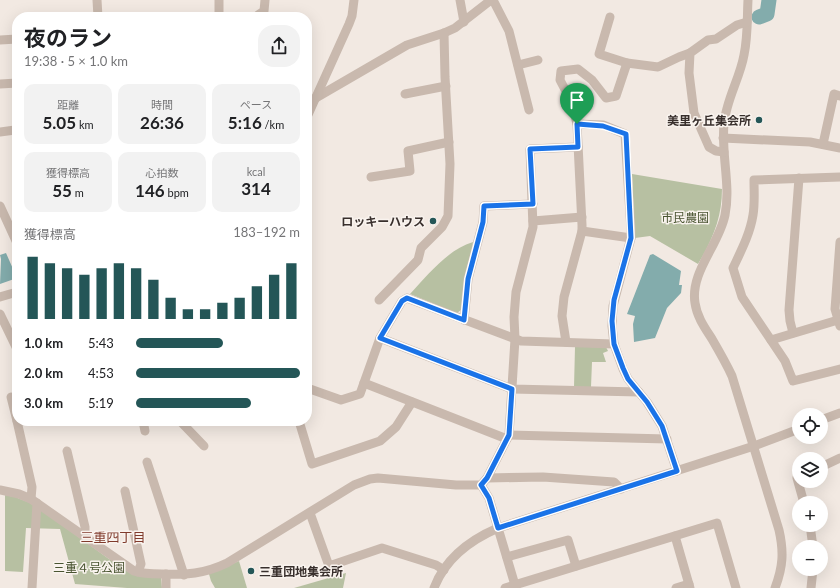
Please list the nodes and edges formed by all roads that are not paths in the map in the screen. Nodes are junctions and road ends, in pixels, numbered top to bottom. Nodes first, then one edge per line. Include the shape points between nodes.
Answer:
1 (97, 0) edge
2 (219, 0) edge
3 (264, 0) edge
4 (354, 0) edge
5 (460, 0) edge
6 (492, 0) edge
7 (748, 0) edge
8 (98, 12) edge
9 (219, 12) edge
10 (263, 12) edge
11 (610, 17) dead end
12 (464, 22) junction
13 (747, 22) junction
14 (444, 33) junction
15 (12, 39) edge
16 (0, 40) edge
17 (690, 53) junction
18 (538, 60) dead end
19 (627, 63) junction
20 (518, 65) junction
21 (12, 83) edge
22 (0, 84) edge
23 (446, 86) junction
24 (405, 94) dead end
25 (318, 96) junction
26 (840, 96) edge
27 (312, 100) edge
28 (312, 107) edge
29 (529, 110) dead end
30 (577, 124) junction
31 (12, 130) edge
32 (0, 132) edge
33 (723, 138) junction
34 (449, 142) junction
35 (823, 144) junction
36 (578, 147) junction
37 (840, 148) edge
38 (724, 152) junction
39 (371, 177) dead end
40 (840, 177) edge
41 (799, 178) junction
42 (533, 204) junction
43 (0, 206) edge
44 (582, 217) junction
45 (533, 221) junction
46 (582, 231) junction
47 (12, 232) edge
48 (631, 238) junction
49 (840, 242) edge
50 (12, 293) edge
51 (0, 297) edge
52 (379, 300) dead end
53 (0, 314) edge
54 (464, 320) junction
55 (839, 323) edge
56 (793, 333) junction
57 (380, 338) junction
58 (12, 339) edge
59 (515, 339) junction
60 (771, 340) junction
61 (566, 342) junction
62 (614, 344) junction
63 (840, 369) edge
64 (364, 383) junction
65 (512, 389) junction
66 (312, 390) edge
67 (639, 392) junction
68 (412, 402) junction
69 (840, 413) edge
70 (828, 417) edge
71 (18, 426) edge
72 (144, 426) edge
73 (185, 426) edge
74 (301, 426) edge
75 (144, 431) dead end
76 (792, 432) edge
77 (508, 437) junction
78 (667, 439) junction
79 (204, 446) dead end
80 (754, 446) junction
81 (67, 450) dead end
82 (840, 460) edge
83 (147, 462) dead end
84 (828, 464) edge
85 (677, 471) junction
86 (484, 481) junction
87 (621, 489) junction
88 (0, 490) edge
89 (125, 491) dead end
90 (34, 501) junction
91 (310, 513) junction
92 (498, 528) junction
93 (675, 536) junction
94 (85, 537) junction
95 (507, 557) junction
96 (576, 566) junction
97 (444, 570) junction
98 (138, 572) junction
99 (166, 574) junction
100 (184, 575) junction
101 (812, 576) edge
102 (518, 586) edge
103 (689, 586) edge
104 (32, 588) edge
105 (166, 588) edge
106 (434, 588) edge
107 (505, 588) edge
108 (676, 588) edge
109 (736, 588) edge
110 (775, 588) edge
111 (811, 588) edge

1 - 8 street
2 - 9 street
3 - 10 street
4 - 25 street via 352,16
5 - 12 street
6 - 12 street
6 - 20 street via 509,31
7 - 13 street
11 - 19 street via 599,54
12 - 14 street
13 - 17 street via 737,25 716,39 708,40
13 - 33 street via 744,54 728,105
14 - 23 street
14 - 25 street via 407,45
15 - 16 street
17 - 19 street via 658,67
17 - 38 street via 689,73 694,113 710,147
18 - 20 street
19 - 30 street via 616,96 606,98 592,80 578,69 561,70 560,80 572,103
20 - 29 street
21 - 22 street
23 - 24 street
23 - 34 street
25 - 27 street
25 - 28 street
26 - 35 street via 834,94
30 - 36 street
30 - 48 street via 603,126 626,134
31 - 32 street
33 - 35 street
33 - 38 street
34 - 39 street via 408,151 410,171
34 - 52 street via 450,188 446,221 421,248 418,260
35 - 37 street
36 - 42 street via 530,149
36 - 44 street
38 - 80 street via 727,200 724,216 718,236 700,271 694,302 701,322 732,376
40 - 41 street
41 - 56 street via 789,310
41 - 60 street via 754,180 753,215 749,234 733,268 742,297
42 - 45 street
42 - 54 street via 484,206 483,222 468,279
43 - 47 street
44 - 45 street
44 - 46 street
45 - 59 street via 518,284 514,317
46 - 48 street
46 - 61 street via 564,296 562,316
48 - 62 street via 614,300
49 - 55 street via 835,301
50 - 51 street
53 - 58 street
54 - 57 street via 407,298 402,301
54 - 59 street
55 - 56 street
56 - 60 street
57 - 64 street
57 - 65 street
59 - 61 street
59 - 65 street
60 - 63 street via 785,361 793,382
61 - 62 street
62 - 67 street via 628,379
64 - 66 street via 360,394 341,400
64 - 68 street
65 - 67 street
65 - 77 street
67 - 78 street via 662,426
68 - 74 street via 396,427 380,441 312,464
68 - 77 street
69 - 70 street
71 - 90 street
72 - 75 street
73 - 79 street
76 - 80 street
77 - 78 street
77 - 86 street
78 - 85 street
80 - 85 street
80 - 110 street via 782,542 782,560
81 - 94 street via 85,527
82 - 84 street
83 - 100 street
85 - 87 street
86 - 87 street via 544,477 614,482
86 - 91 street via 456,485 374,478 354,485
86 - 92 street
87 - 92 street
88 - 90 street via 19,494
89 - 98 street via 141,564
90 - 94 street
90 - 104 street
91 - 97 street via 329,566 382,548 436,565
91 - 100 street via 227,563 206,571
92 - 95 street
92 - 97 street via 470,542
93 - 96 street
93 - 103 street
93 - 109 street via 716,523
94 - 98 street
95 - 96 street via 568,540
95 - 102 street
96 - 102 street
97 - 106 street
98 - 99 street
99 - 100 street
99 - 105 street
101 - 111 street
102 - 107 street
103 - 108 street

